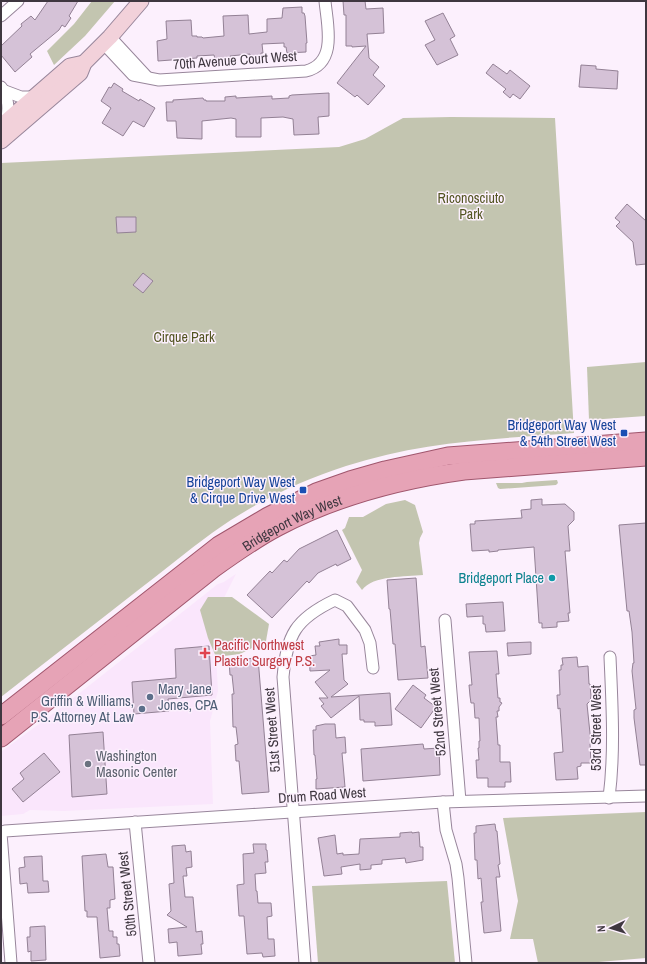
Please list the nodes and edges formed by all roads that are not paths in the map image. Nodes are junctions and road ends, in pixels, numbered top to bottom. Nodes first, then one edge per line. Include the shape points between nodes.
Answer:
1 (18, 1) edge
2 (141, 1) edge
3 (325, 1) edge
4 (1, 16) edge
5 (107, 41) junction
6 (84, 63) junction
7 (3, 89) edge
8 (36, 97) junction
9 (3, 124) edge
10 (1, 141) edge
11 (646, 441) edge
12 (646, 457) edge
13 (445, 620) dead end
14 (610, 657) dead end
15 (373, 668) dead end
16 (1, 716) edge
17 (1, 738) edge
18 (646, 796) edge
19 (609, 798) junction
20 (460, 801) junction
21 (442, 802) junction
22 (293, 812) junction
23 (135, 822) junction
24 (1, 833) edge
25 (11, 963) edge
26 (149, 963) edge
27 (305, 963) edge
28 (466, 963) edge

1 - 4 street
2 - 5 main road
3 - 5 street, 70th Avenue Court West via 329,45 323,60 313,69 155,79 133,75
5 - 6 main road
6 - 8 main road via 70,66
6 - 10 main road via 80,73
7 - 8 street via 21,97
7 - 9 street via 8,105 8,115
8 - 9 main road
11 - 16 main road, Bridgeport Way West via 448,456 385,470 316,492 219,545
12 - 17 main road, Bridgeport Way West via 434,475 370,489 304,515 278,527 213,568
13 - 20 street, 52nd Street West
14 - 19 street, 53rd Street West via 613,731
15 - 22 street, 51st Street West via 366,630 347,606 335,600 310,614 299,624 290,639 285,654 283,678
18 - 19 street, Drum Road West
19 - 20 street, Drum Road West
20 - 21 street, Drum Road West
21 - 22 street, Drum Road West
21 - 28 street via 446,830 456,864
22 - 23 street, Drum Road West
22 - 27 street, 51st Street West
23 - 24 street, Drum Road West via 21,829
23 - 26 street, 50th Street West
24 - 25 street

